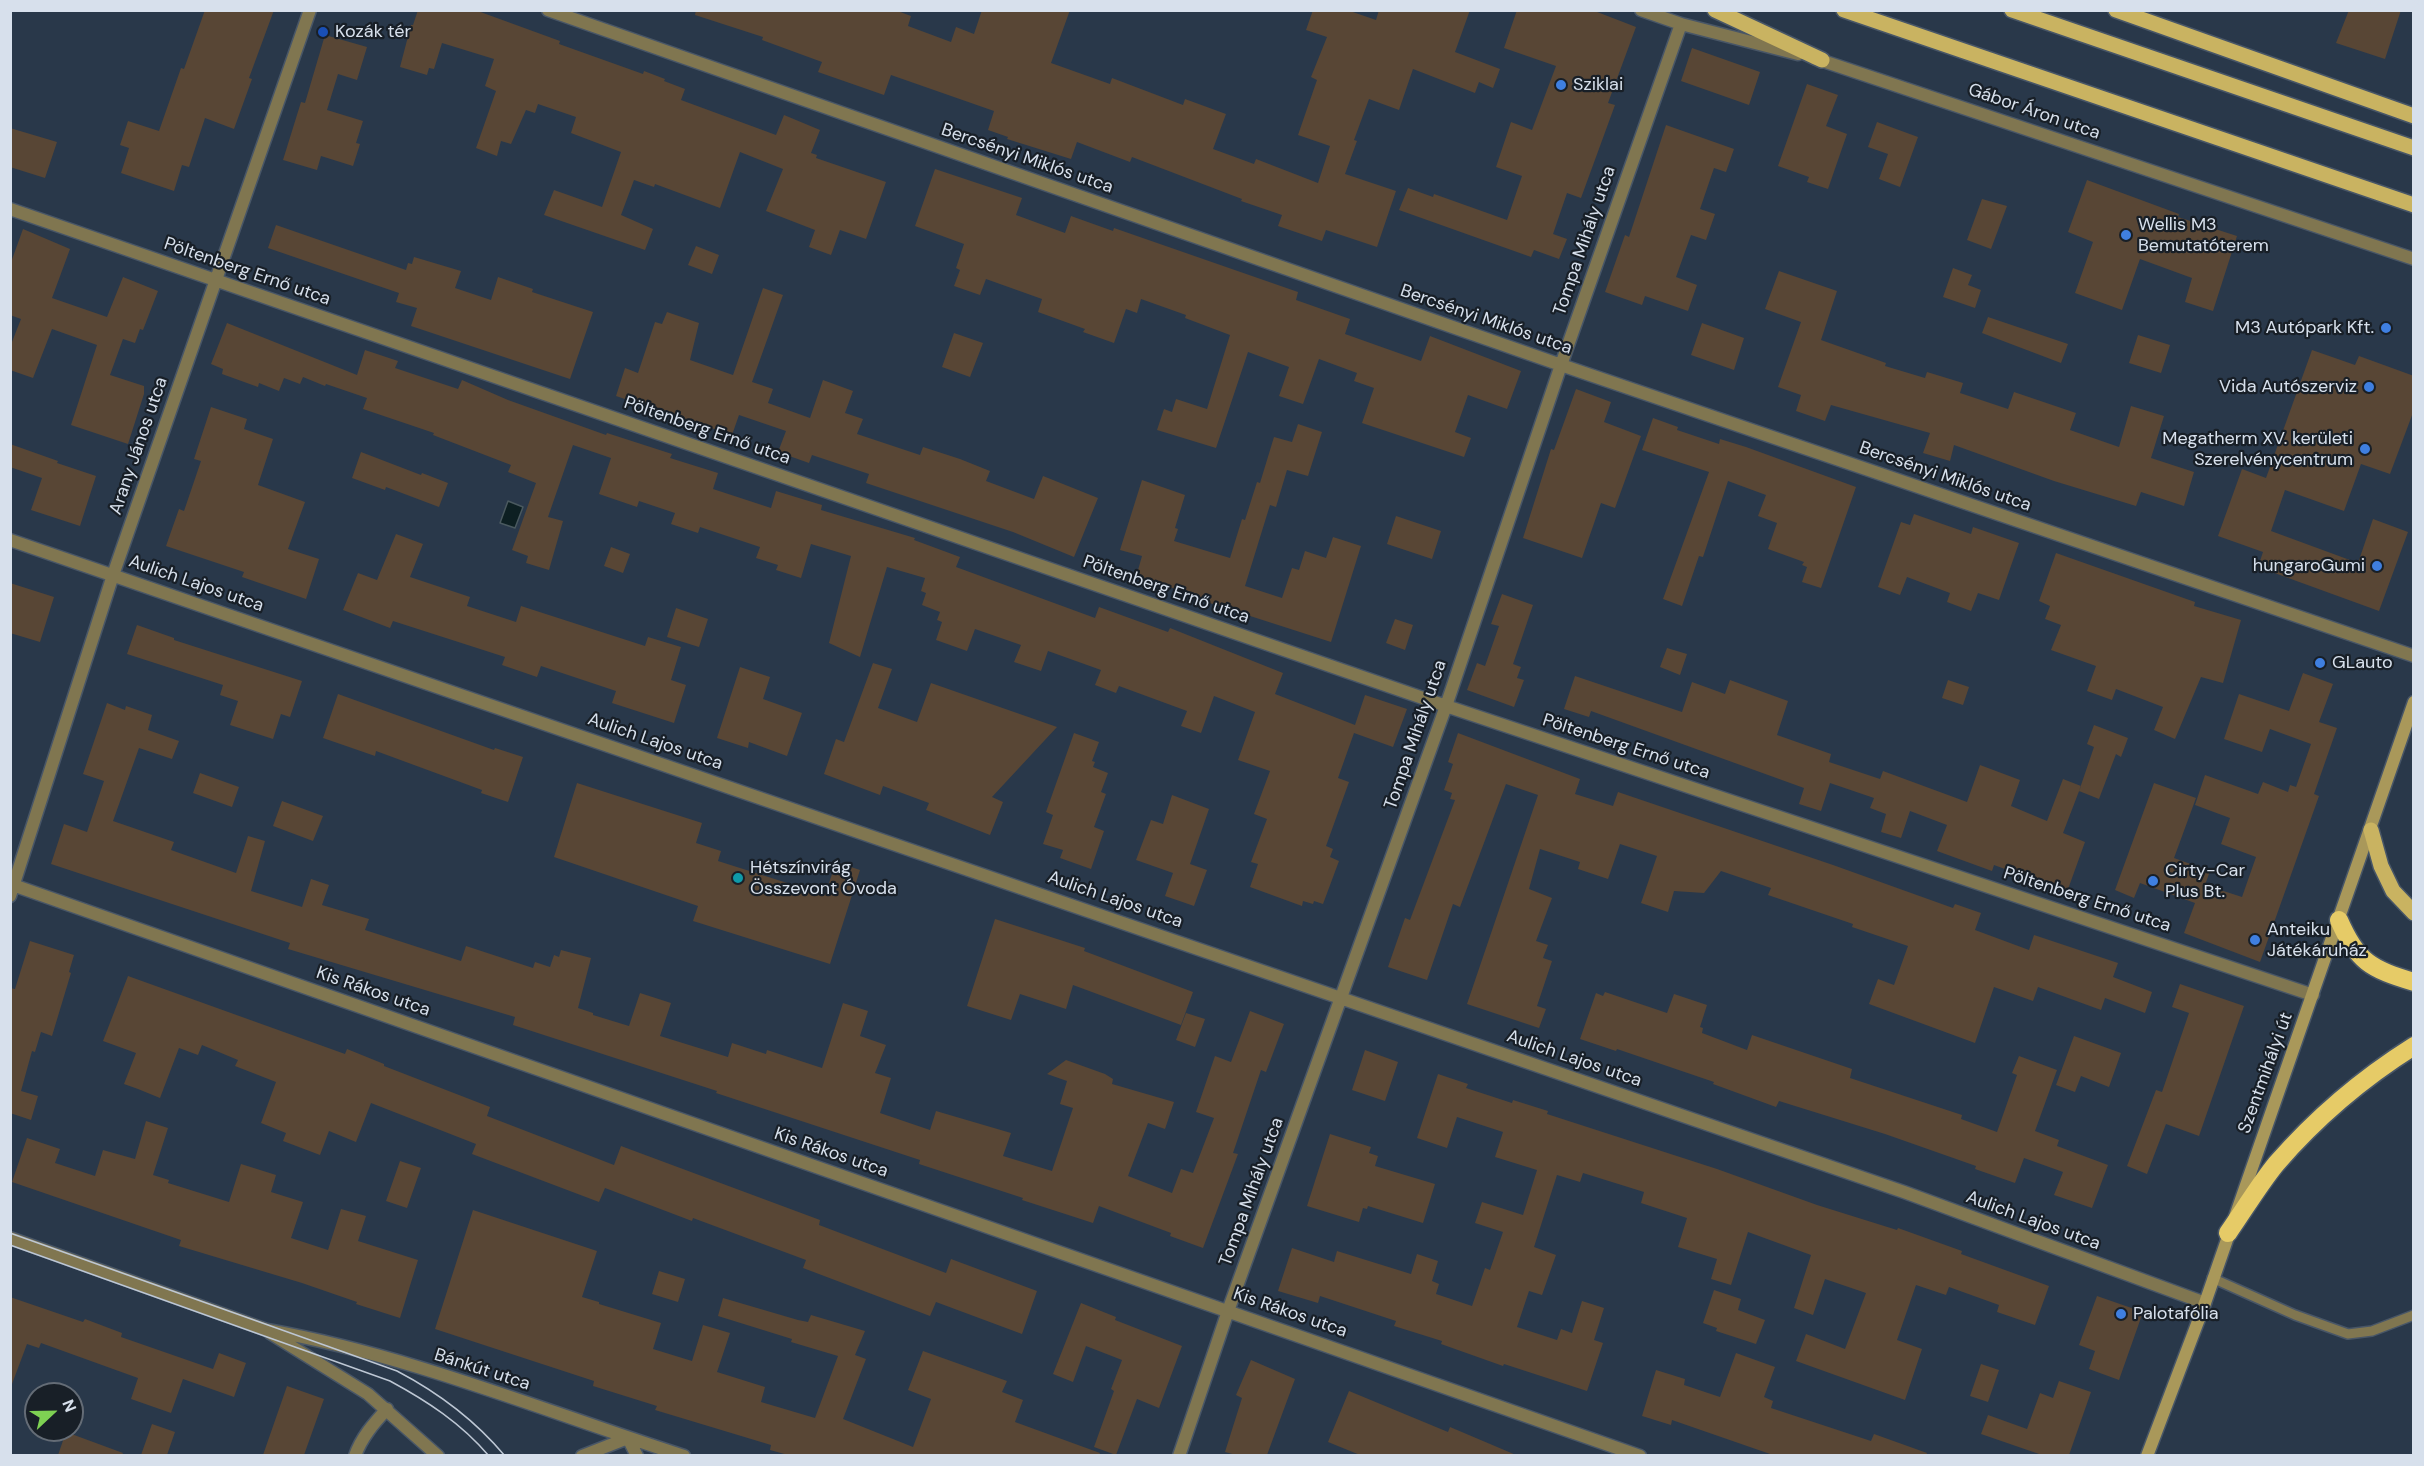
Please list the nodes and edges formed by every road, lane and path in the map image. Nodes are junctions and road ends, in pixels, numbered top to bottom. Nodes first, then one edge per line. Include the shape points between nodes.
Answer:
1 (310, 10) edge
2 (548, 10) edge
3 (1641, 10) edge
4 (1715, 10) edge
5 (1844, 10) edge
6 (2012, 10) edge
7 (2116, 10) edge
8 (1681, 24) junction
9 (1822, 60) junction
10 (2414, 116) edge
11 (2414, 148) edge
12 (2414, 205) edge
13 (10, 209) edge
14 (2414, 259) edge
15 (216, 280) junction
16 (1561, 365) junction
17 (10, 540) edge
18 (113, 575) junction
19 (2414, 656) edge
20 (2414, 702) edge
21 (1446, 706) junction
22 (2371, 830) junction
23 (12, 888) edge
24 (2414, 913) edge
25 (2339, 920) junction
26 (2414, 982) edge
27 (2313, 995) junction
28 (1342, 997) junction
29 (2414, 1046) edge
30 (2228, 1233) junction
31 (10, 1238) edge
32 (2212, 1278) junction
33 (2205, 1302) junction
34 (1228, 1311) junction
35 (2414, 1315) edge
36 (267, 1330) junction
37 (387, 1409) junction
38 (628, 1438) junction
39 (355, 1455) edge
40 (438, 1455) edge
41 (582, 1455) edge
42 (637, 1455) edge
43 (684, 1455) edge
44 (1179, 1455) edge
45 (1640, 1455) edge
46 (2147, 1455) edge

1 - 15 street, Arany János utca
2 - 16 street, Bercsényi Miklós utca
3 - 8 street, Gábor Áron utca
4 - 9 main road
5 - 12 main road
6 - 11 main road
7 - 10 main road
8 - 9 street, Gábor Áron utca
8 - 16 street, Tompa Mihály utca
9 - 14 street, Gábor Áron utca
13 - 15 street, Pöltenberg Ernő utca
15 - 18 street, Arany János utca
15 - 21 street, Pöltenberg Ernő utca
16 - 19 street, Bercsényi Miklós utca
16 - 21 street, Tompa Mihály utca
17 - 18 street, Aulich Lajos utca
18 - 23 street, Arany János utca
18 - 28 street, Aulich Lajos utca
20 - 22 main road, Szentmihályi út
21 - 27 street, Pöltenberg Ernő utca
21 - 28 street, Tompa Mihály utca
22 - 24 main road via 2392,891
22 - 25 main road, Szentmihályi út
23 - 34 street, Kis Rákos utca
25 - 26 highway via 2359,956 2383,973
25 - 27 main road, Szentmihályi út
27 - 30 main road, Szentmihályi út
28 - 33 street, Aulich Lajos utca via 1904,1192
28 - 34 street, Tompa Mihály utca
29 - 30 highway via 2384,1065 2324,1116 2276,1165
30 - 32 main road, Szentmihályi út
31 - 36 street, Bánkút utca
32 - 33 main road, Szentmihályi út
32 - 35 lane via 2348,1334 2372,1331
33 - 46 main road, Szentmihályi út
34 - 44 street, Tompa Mihály utca
34 - 45 street, Kis Rákos utca
36 - 37 street, Bánkút utca
36 - 38 street, Bánkút utca via 411,1365
37 - 39 street via 375,1420
37 - 40 street, Bánkút utca
38 - 41 street
38 - 42 street
38 - 43 street, Bánkút utca

